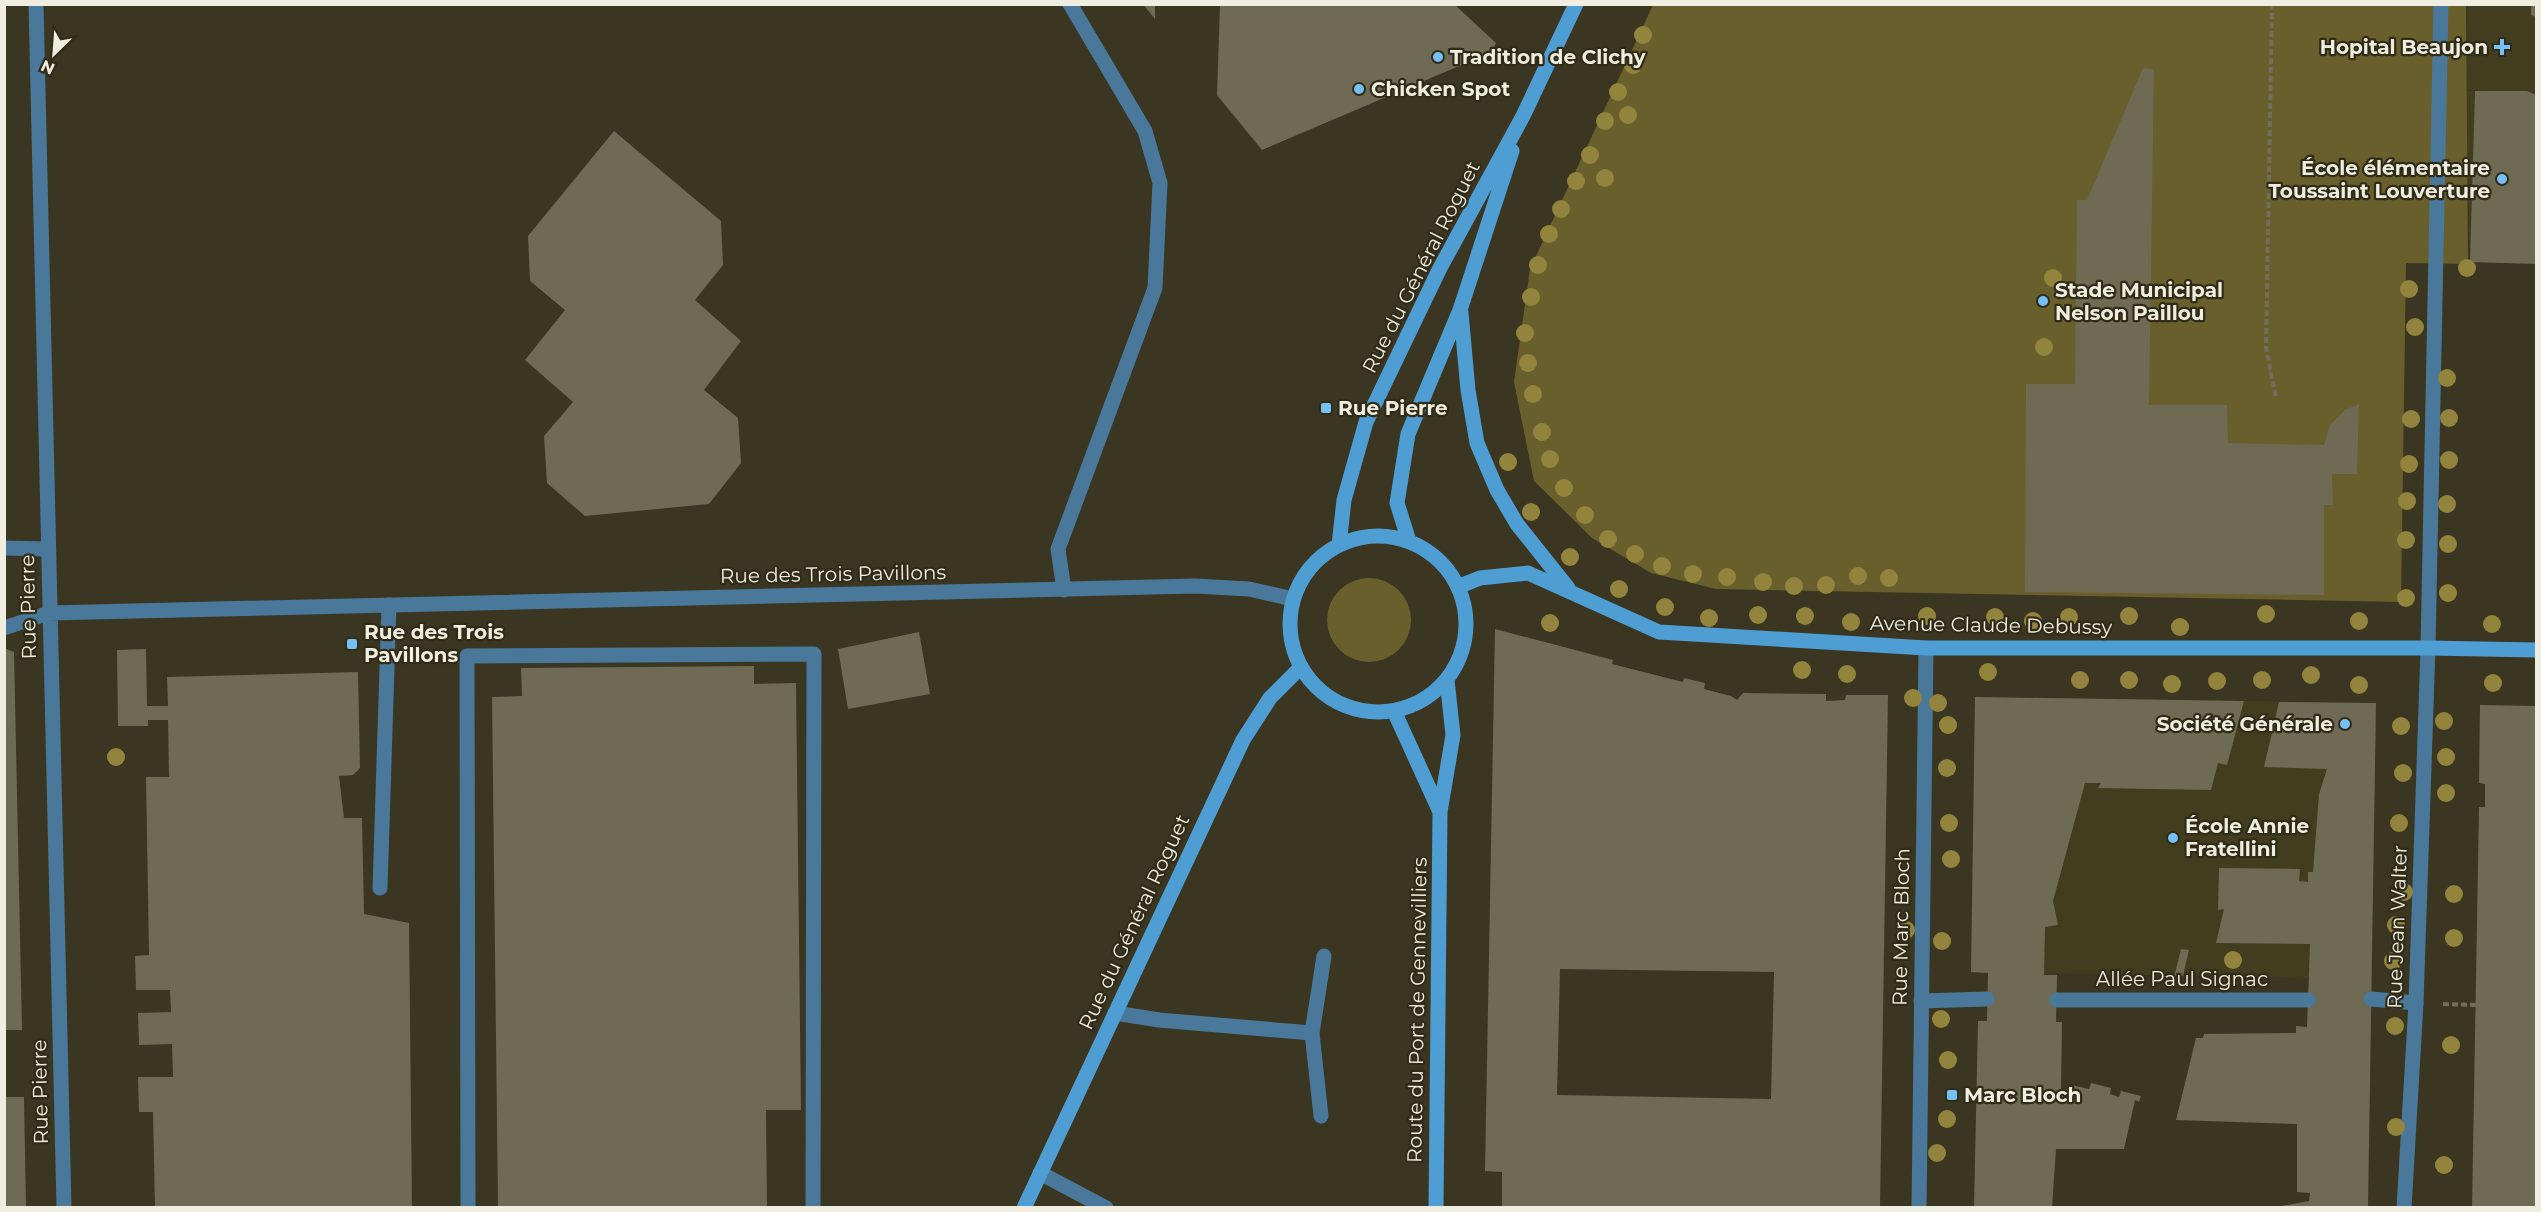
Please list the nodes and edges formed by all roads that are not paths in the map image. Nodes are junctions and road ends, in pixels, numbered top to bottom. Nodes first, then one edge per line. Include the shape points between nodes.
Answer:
1 (36, 4) edge
2 (1070, 4) edge
3 (1576, 4) edge
4 (2441, 4) edge
5 (1523, 116) junction
6 (1460, 310) junction
7 (1409, 541) junction
8 (1339, 545) junction
9 (4, 548) edge
10 (48, 549) junction
11 (1460, 586) junction
12 (1064, 590) junction
13 (1570, 590) junction
14 (1293, 598) junction
15 (389, 605) junction
16 (49, 613) junction
17 (4, 628) edge
18 (1926, 648) junction
19 (2428, 648) junction
20 (2536, 650) edge
21 (1301, 667) junction
22 (1447, 680) junction
23 (1394, 711) junction
24 (1440, 812) junction
25 (380, 888) dead end
26 (1324, 956) dead end
27 (1987, 999) dead end
28 (2371, 999) dead end
29 (2057, 1000) dead end
30 (2308, 1000) dead end
31 (1921, 1001) junction
32 (2416, 1003) junction
33 (1115, 1013) junction
34 (1312, 1033) junction
35 (1321, 1116) dead end
36 (1040, 1173) junction
37 (64, 1208) edge
38 (468, 1208) edge
39 (813, 1208) edge
40 (1024, 1208) edge
41 (1106, 1208) edge
42 (1436, 1208) edge
43 (1919, 1208) edge
44 (2404, 1208) edge

1 - 10 street, Rue Pierre
2 - 12 street via 1145,131 1160,183 1155,288 1058,549
3 - 5 main road, Rue du Général Roguet
4 - 19 street, Rue Jean Walter
5 - 6 main road, Rue du Général Roguet
5 - 8 main road, Rue du Général Roguet via 1440,268 1366,422 1344,500
6 - 7 main road, Rue du Général Roguet via 1408,434 1397,503
6 - 13 main road via 1477,443 1517,524
7 - 8 main road via 1372,536
7 - 11 main road via 1448,570
8 - 14 main road via 1322,555 1304,575
9 - 10 street
10 - 16 street, Rue Pierre
11 - 13 main road, Avenue Claude Debussy via 1480,578 1528,573
11 - 22 main road via 1467,630 1462,652
12 - 14 street, Rue des Trois Pavillons via 1195,586 1248,589
12 - 15 street, Rue des Trois Pavillons
13 - 18 main road, Avenue Claude Debussy via 1659,632
14 - 21 main road via 1290,634
15 - 16 street, Rue des Trois Pavillons
15 - 25 street
16 - 17 street, Rue des Trois Pavillons
16 - 37 street, Rue Pierre
18 - 19 main road, Avenue Claude Debussy
18 - 31 street, Rue Marc Bloch
19 - 20 main road, Avenue Claude Debussy
19 - 32 street, Rue Jean Walter
21 - 23 main road via 1321,692 1340,704 1370,712
21 - 33 main road, Rue du Général Roguet via 1270,698 1243,740
22 - 23 main road via 1423,700
22 - 24 main road, Route du Port de Gennevilliers via 1453,735
23 - 24 main road, Route du Port de Gennevilliers
24 - 42 main road, Route du Port de Gennevilliers
26 - 34 street
27 - 31 street
28 - 32 street
29 - 30 street, Allée Paul Signac
31 - 43 street, Rue Marc Bloch
32 - 44 street, Rue Jean Walter
33 - 34 street
33 - 36 main road, Rue du Général Roguet
34 - 35 street
36 - 40 main road, Rue du Général Roguet
36 - 41 street
38 - 39 street via 467,656 814,654

